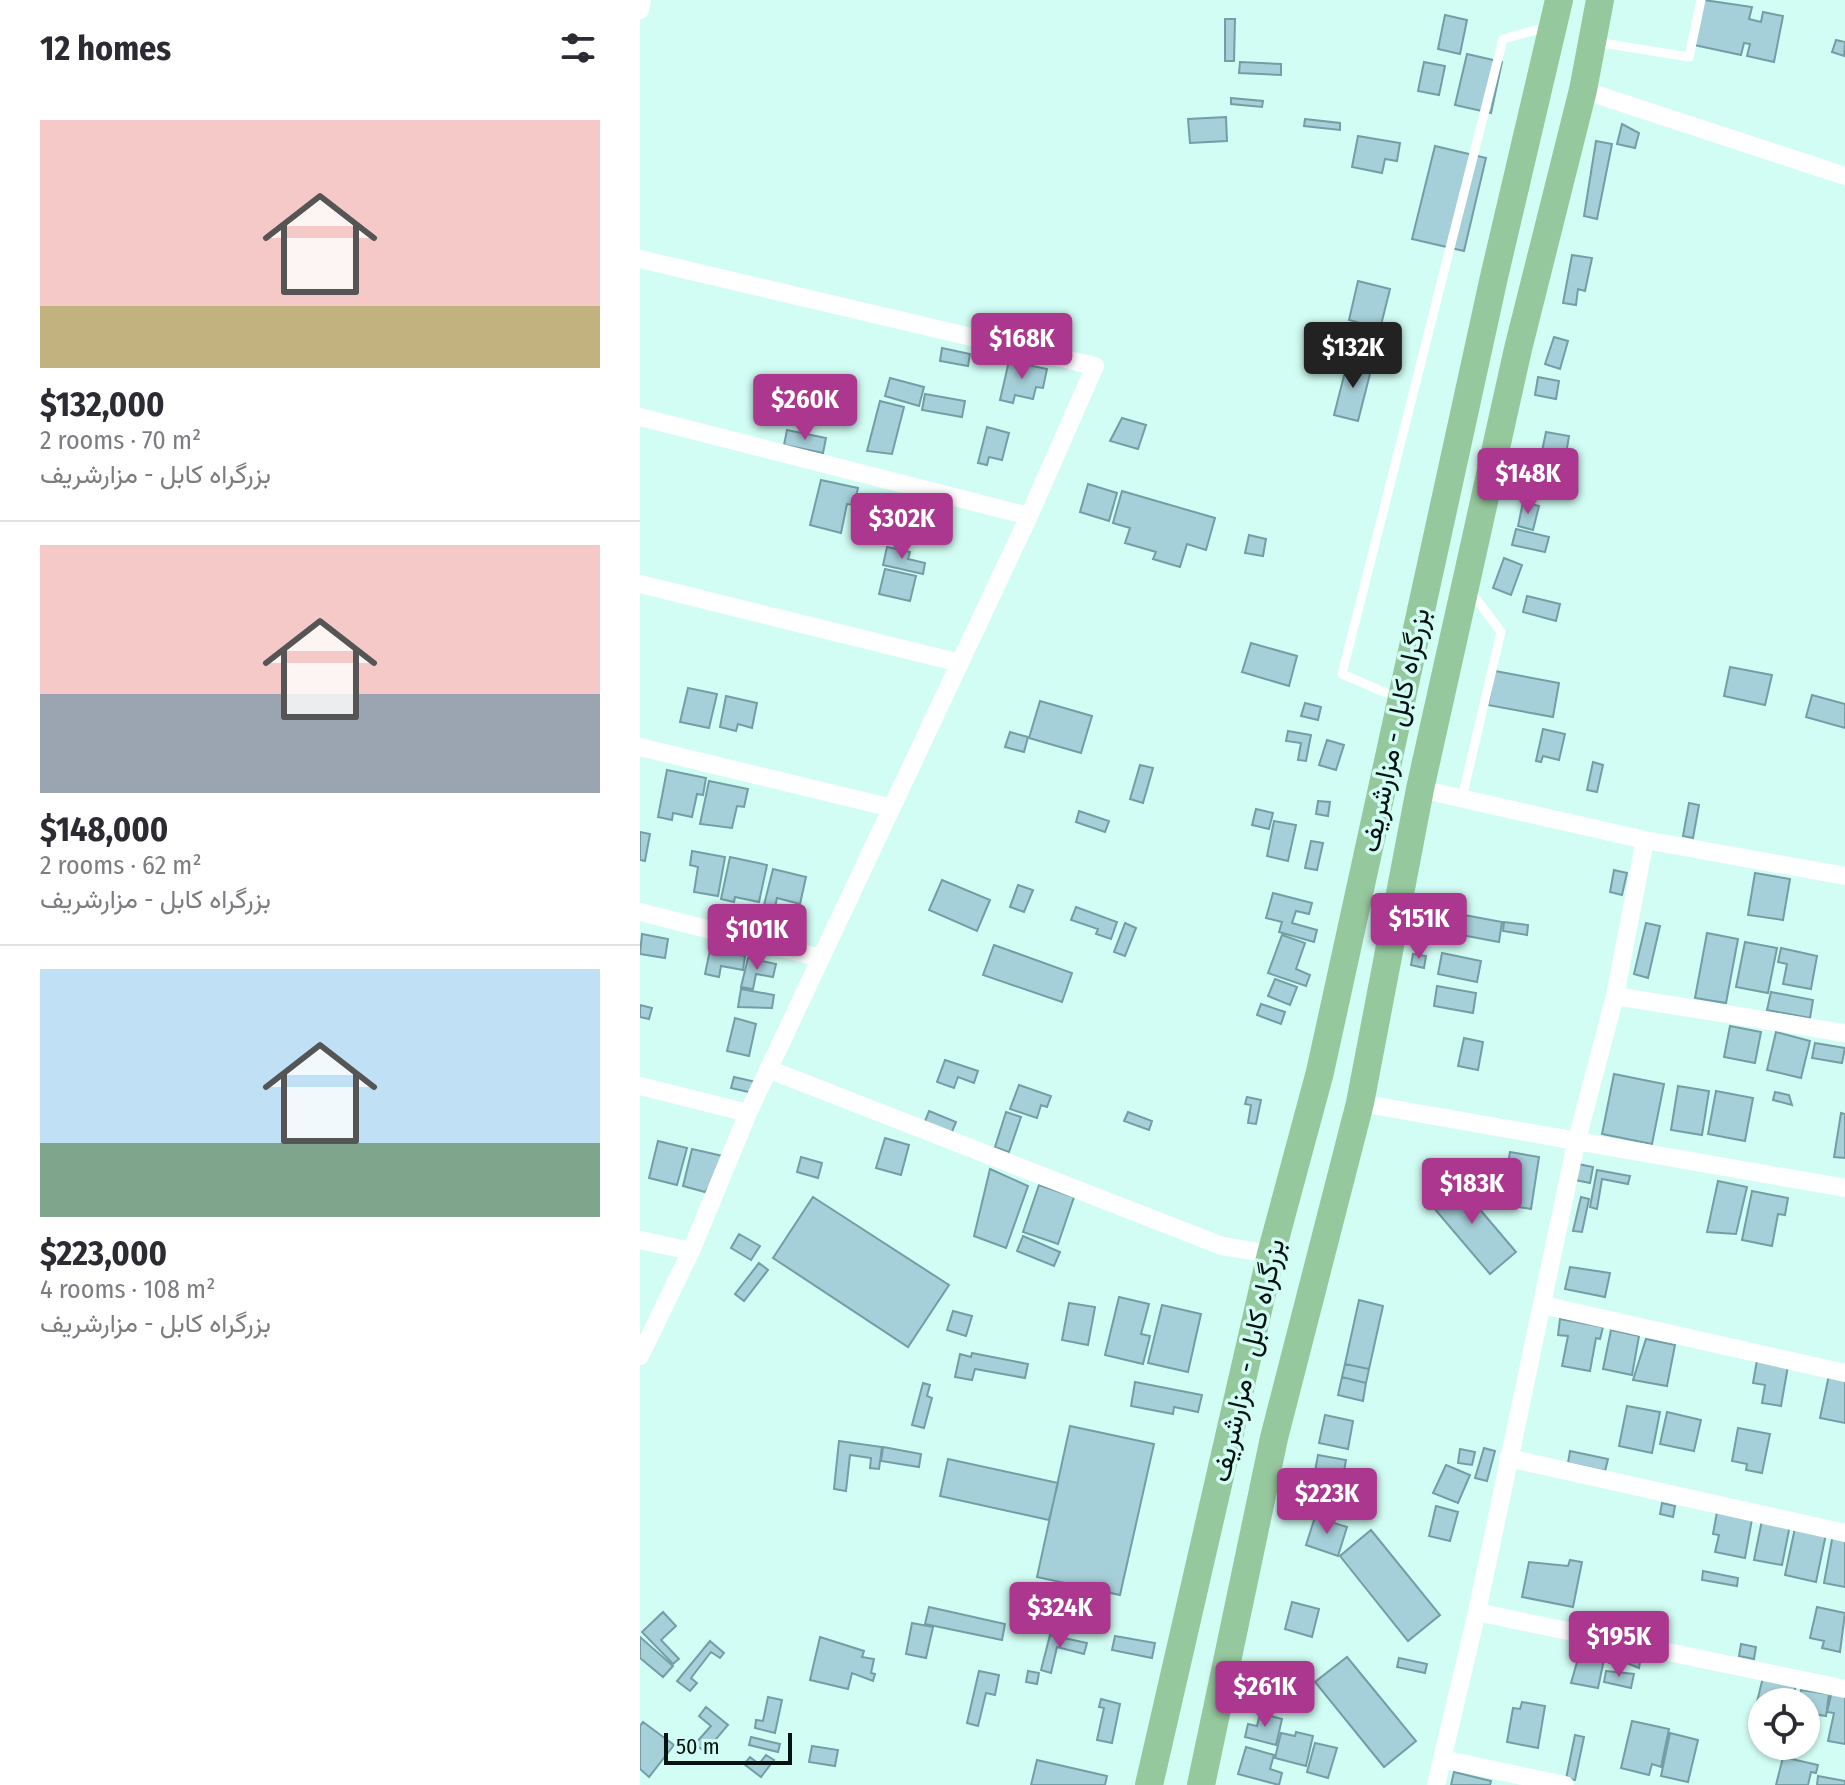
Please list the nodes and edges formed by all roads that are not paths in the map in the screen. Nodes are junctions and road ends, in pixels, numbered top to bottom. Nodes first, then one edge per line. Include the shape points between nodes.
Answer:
1 (642, 0) edge
2 (1600, 0) edge
3 (1701, 0) edge
4 (640, 10) edge
5 (1556, 12) edge
6 (1593, 42) junction
7 (1583, 90) junction
8 (1845, 176) edge
9 (640, 259) edge
10 (640, 417) edge
11 (1029, 516) junction
12 (640, 584) edge
13 (1465, 584) junction
14 (960, 663) junction
15 (1401, 699) junction
16 (640, 747) edge
17 (1420, 789) junction
18 (1462, 798) junction
19 (892, 808) junction
20 (1645, 840) junction
21 (1845, 876) edge
22 (640, 912) edge
23 (821, 958) junction
24 (1615, 996) junction
25 (1845, 1033) edge
26 (768, 1069) junction
27 (640, 1086) edge
28 (1360, 1103) junction
29 (748, 1113) junction
30 (1576, 1143) junction
31 (1845, 1188) edge
32 (640, 1240) edge
33 (691, 1251) junction
34 (1271, 1254) junction
35 (1543, 1305) junction
36 (640, 1356) edge
37 (1845, 1373) edge
38 (1508, 1458) junction
39 (1845, 1533) edge
40 (1477, 1612) junction
41 (1845, 1689) edge
42 (1442, 1759) junction
43 (1149, 1785) edge
44 (1201, 1785) edge
45 (1436, 1785) edge
46 (1565, 1785) edge

1 - 4 street
2 - 6 highway, بزرگراه کابل - مزارشریف
3 - 6 lane via 1689,57
5 - 15 highway, بزرگراه کابل - مزارشریف
5 - 15 lane via 1503,39 1342,674
6 - 7 highway, بزرگراه کابل - مزارشریف
7 - 8 street
7 - 13 highway, بزرگراه کابل - مزارشریف
9 - 11 street via 1095,366
10 - 11 street
11 - 14 street
12 - 14 street
13 - 17 highway, بزرگراه کابل - مزارشریف
13 - 18 lane via 1501,632
14 - 19 street
15 - 34 highway, بزرگراه کابل - مزارشریف via 1320,1072
16 - 19 street
17 - 18 street
17 - 28 highway, بزرگراه کابل - مزارشریف
18 - 20 street
19 - 23 street
20 - 21 street
20 - 24 street
22 - 23 street
23 - 26 street
24 - 25 street
24 - 30 street
26 - 29 street
26 - 34 street via 1222,1246
27 - 29 street
28 - 30 street
28 - 44 highway, بزرگراه کابل - مزارشریف via 1274,1438
29 - 33 street
30 - 31 street
30 - 35 street
32 - 33 street
33 - 36 street
34 - 43 highway, بزرگراه کابل - مزارشریف
35 - 37 street
35 - 38 street
38 - 39 street
38 - 40 street
40 - 41 street
40 - 42 street
42 - 45 street
42 - 46 street

